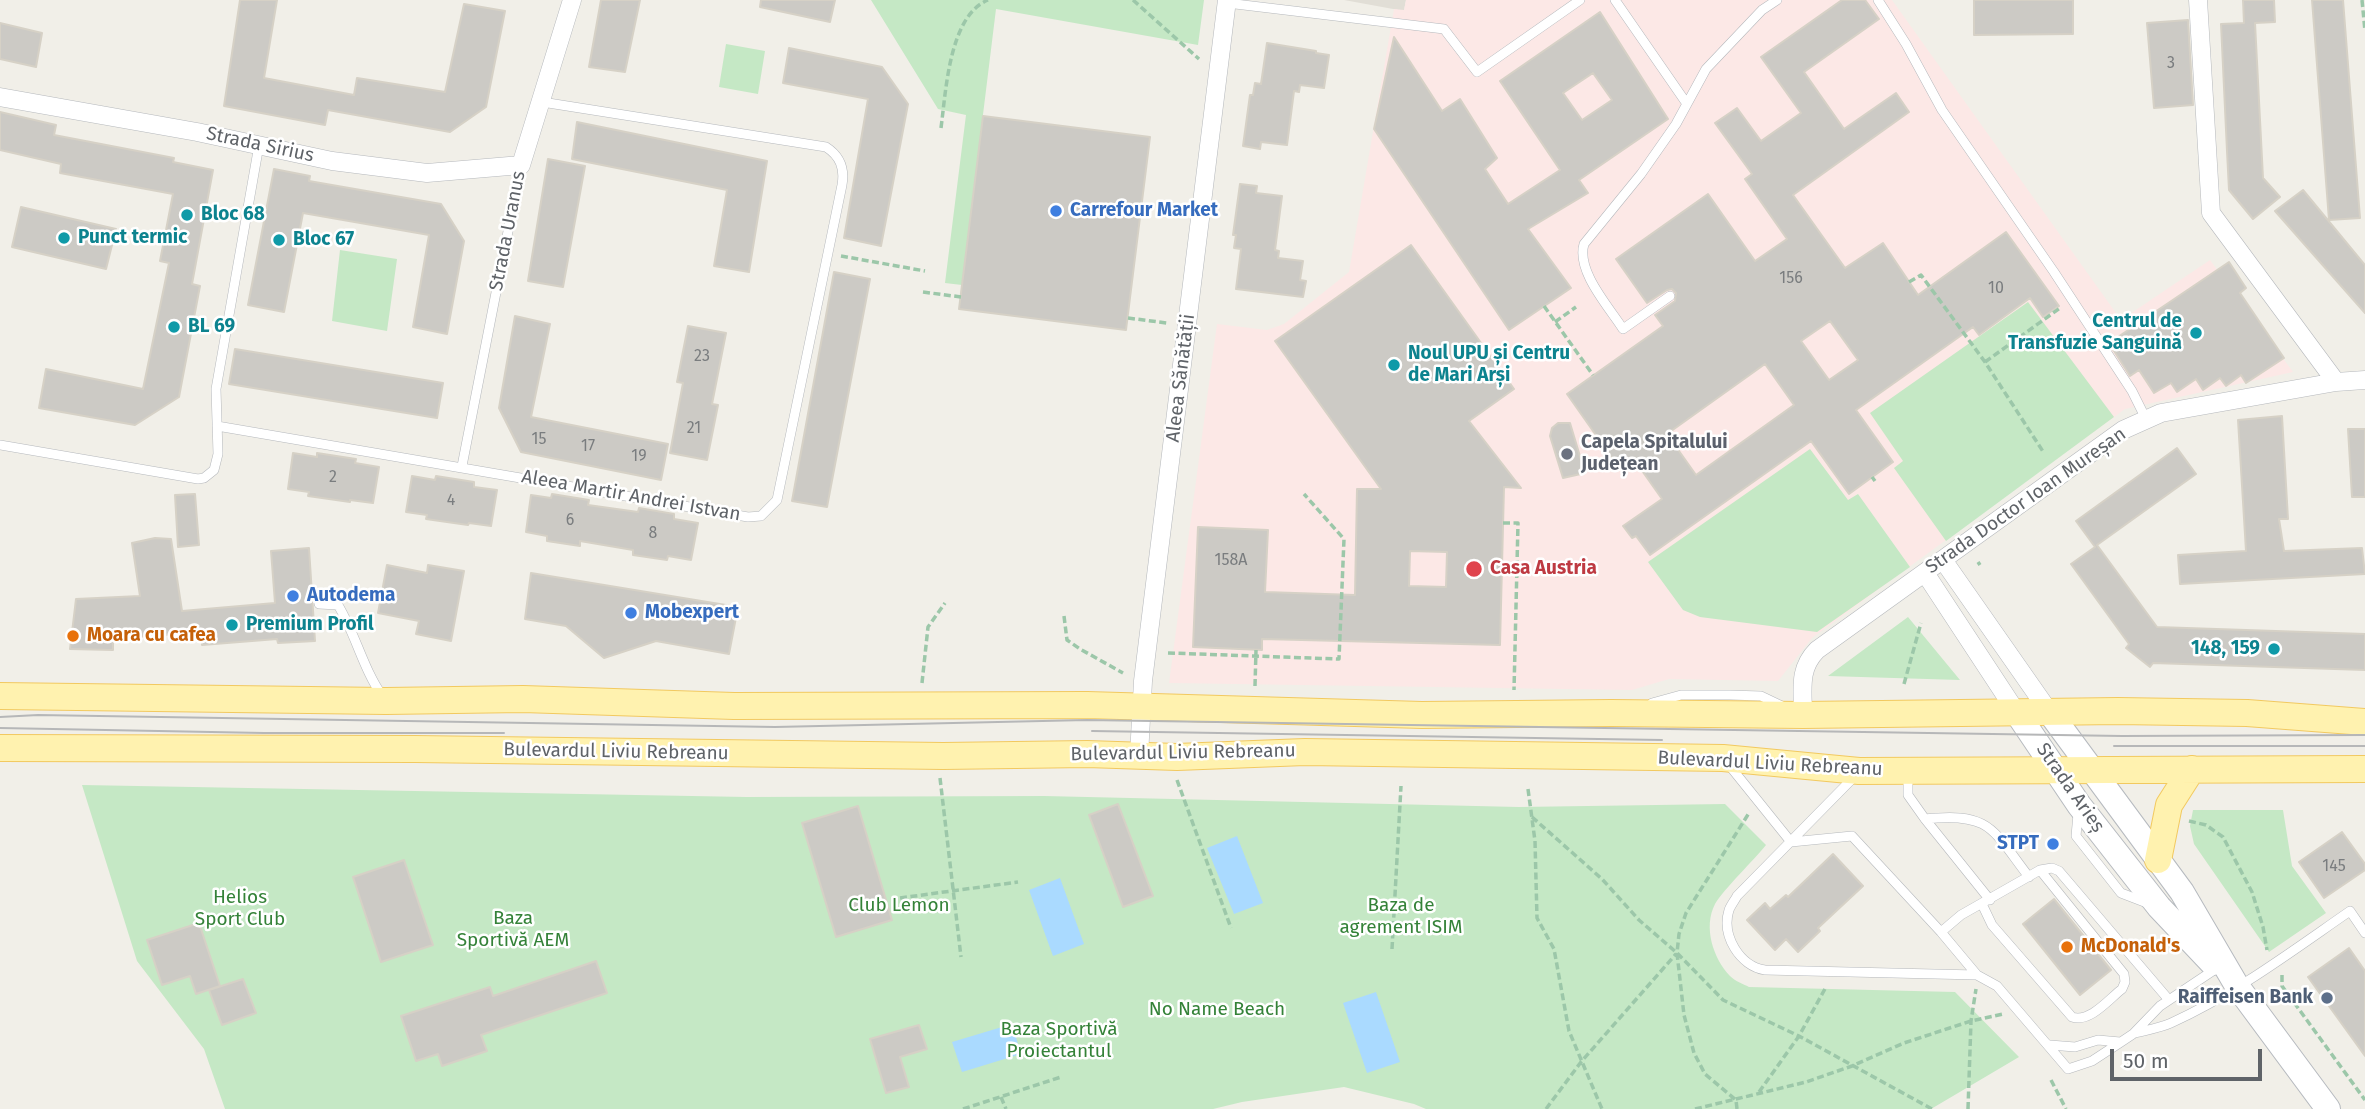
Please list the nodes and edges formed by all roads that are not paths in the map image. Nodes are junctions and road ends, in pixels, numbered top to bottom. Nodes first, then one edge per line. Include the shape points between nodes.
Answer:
1 (572, 0) edge
2 (1580, 0) edge
3 (1615, 0) edge
4 (1777, 0) edge
5 (1878, 0) edge
6 (2198, 0) edge
7 (1227, 2) edge
8 (0, 97) edge
9 (542, 102) junction
10 (1687, 104) junction
11 (259, 145) junction
12 (521, 165) junction
13 (1670, 296) dead end
14 (2365, 380) edge
15 (2336, 382) junction
16 (2146, 418) junction
17 (217, 426) junction
18 (0, 445) edge
19 (462, 466) junction
20 (1943, 560) junction
21 (1924, 573) junction
22 (319, 604) dead end
23 (0, 696) edge
24 (386, 701) junction
25 (1142, 705) junction
26 (2017, 712) junction
27 (2050, 713) junction
28 (1803, 715) junction
29 (2365, 722) edge
30 (0, 748) edge
31 (1139, 756) junction
32 (1723, 758) junction
33 (2192, 769) junction
34 (2365, 769) edge
35 (1859, 771) junction
36 (1908, 771) junction
37 (2056, 771) junction
38 (2094, 771) junction
39 (1925, 819) junction
40 (1791, 842) junction
41 (2158, 860) junction
42 (2040, 870) junction
43 (2029, 877) junction
44 (1986, 902) junction
45 (1941, 932) junction
46 (2365, 933) edge
47 (2217, 968) junction
48 (1978, 975) junction
49 (2237, 986) junction
50 (2169, 1000) junction
51 (2133, 1034) junction
52 (2121, 1042) junction
53 (2050, 1045) junction
54 (2328, 1109) edge

1 - 9 street, Strada Uranus
2 - 7 lane via 1477,72 1444,29
3 - 10 lane
4 - 10 lane via 1706,69
5 - 16 lane via 1942,110
6 - 15 street via 2211,213
7 - 25 street, Aleea Sănătății
8 - 11 street, Strada Sirius
9 - 12 street, Strada Uranus
9 - 19 lane, Aleea Martir Andrei Istvan via 825,146 836,153 844,172 777,500 761,516 748,517
10 - 13 lane via 1582,252 1585,271 1623,329
11 - 12 street, Strada Sirius via 332,161 427,173
11 - 17 lane via 216,390
12 - 19 lane, Strada Uranus
14 - 15 street, Strada Doctor Ioan Mureșan
15 - 16 street, Strada Doctor Ioan Mureșan
16 - 20 street, Strada Doctor Ioan Mureșan
17 - 18 lane via 214,470 198,480
17 - 19 lane, Aleea Martir Andrei Istvan
20 - 21 street, Strada Doctor Ioan Mureșan
20 - 27 street, Strada Arieș
21 - 26 street, Strada Arieș
21 - 28 street, Strada Doctor Ioan Mureșan via 1807,660
22 - 24 lane via 338,605 372,682
23 - 24 main road
24 - 25 main road
25 - 28 main road via 1422,715
25 - 31 street, Aleea Sănătății
26 - 27 main road
26 - 28 main road
26 - 37 main road, Strada Arieș
27 - 29 main road via 2247,713
27 - 38 main road, Strada Arieș
30 - 31 main road, Bulevardul Liviu Rebreanu
31 - 32 main road, Bulevardul Liviu Rebreanu via 1305,752
32 - 35 main road, Bulevardul Liviu Rebreanu
32 - 40 lane
33 - 34 main road, Bulevardul Liviu Rebreanu
33 - 38 main road, Bulevardul Liviu Rebreanu
33 - 41 main road via 2169,805
35 - 36 main road, Bulevardul Liviu Rebreanu
35 - 40 lane
36 - 37 main road, Bulevardul Liviu Rebreanu
36 - 39 lane via 1908,794
37 - 38 main road, Bulevardul Liviu Rebreanu
37 - 47 main road, Strada Arieș via 2159,907
38 - 41 main road, Strada Arieș
39 - 43 lane via 1964,818 1990,826
39 - 44 lane
40 - 45 lane via 1852,836
40 - 48 lane via 1737,896 1730,910 1734,947 1750,966 1834,973
41 - 49 main road, Strada Arieș
42 - 43 lane
42 - 44 lane via 2123,974 2122,989 2086,1018 2072,1017 1992,925
42 - 50 lane via 2059,871
43 - 44 lane
44 - 45 lane
45 - 48 lane
46 - 49 lane via 2350,911
47 - 49 main road, Strada Arieș
47 - 50 lane
48 - 53 lane via 1997,986
49 - 51 lane via 2170,1024
49 - 54 main road, Strada Arieș
50 - 51 lane
51 - 52 lane
52 - 53 lane
52 - 53 lane via 2092,1061 2068,1069

